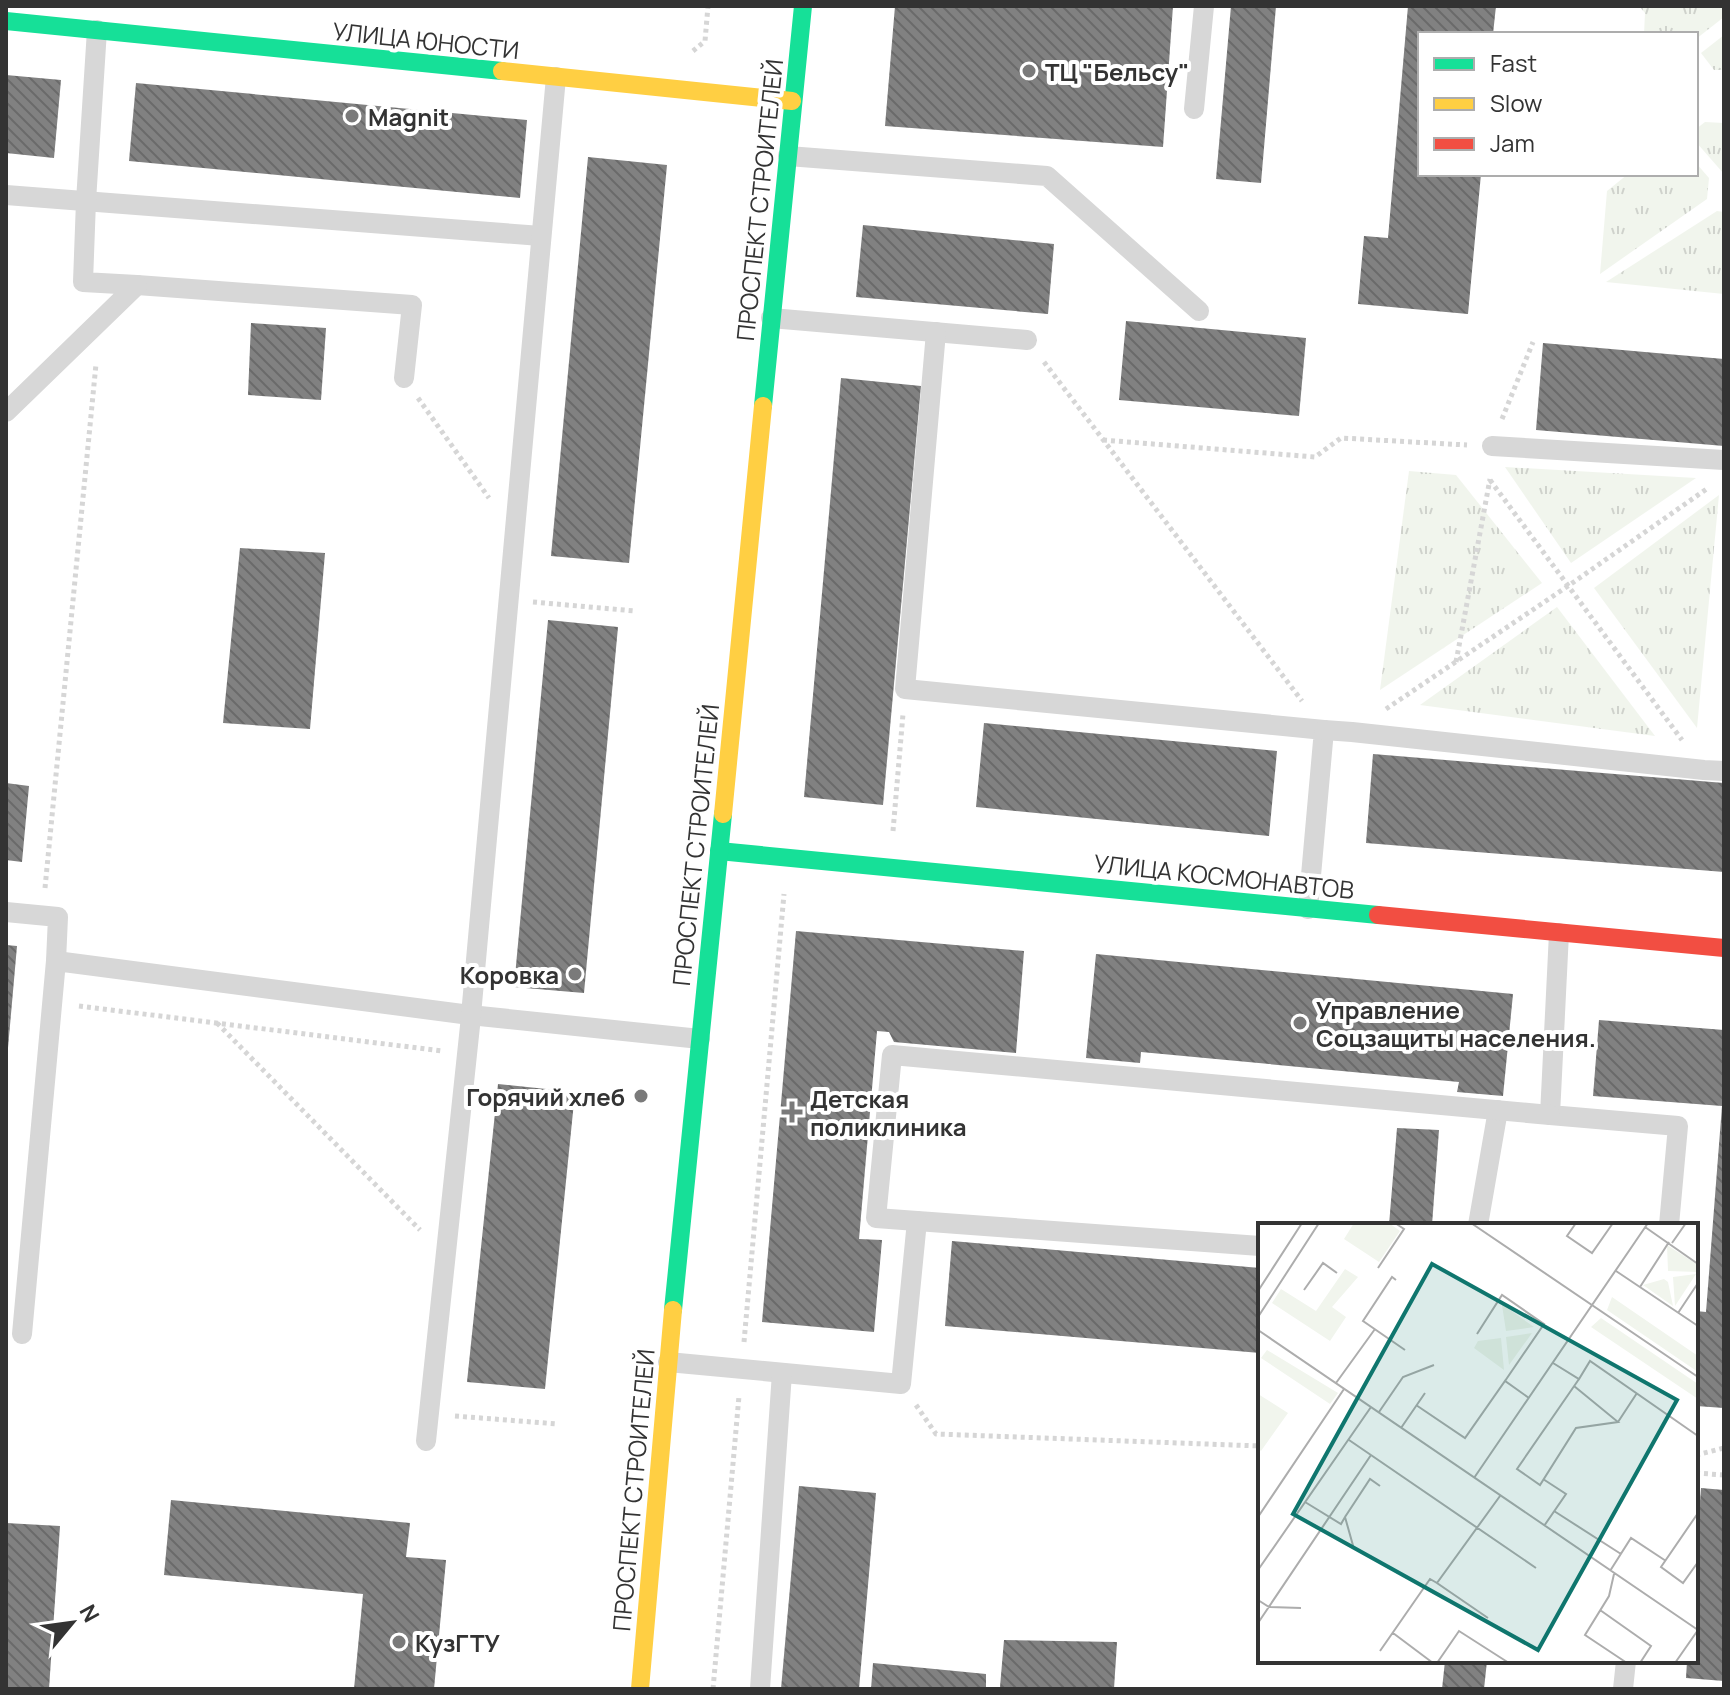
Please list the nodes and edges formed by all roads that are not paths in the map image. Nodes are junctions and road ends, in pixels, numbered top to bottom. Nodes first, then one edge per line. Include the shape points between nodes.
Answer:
1 (803, 6) edge
2 (1204, 6) edge
3 (6, 21) edge
4 (97, 30) junction
5 (556, 77) junction
6 (792, 101) junction
7 (1194, 109) dead end
8 (788, 156) junction
9 (6, 195) edge
10 (86, 201) junction
11 (541, 236) junction
12 (137, 285) junction
13 (1199, 311) dead end
14 (771, 318) junction
15 (936, 332) junction
16 (1027, 340) road end
17 (404, 378) road end
18 (6, 412) edge
19 (1492, 446) road end
20 (1724, 460) edge
21 (1324, 730) junction
22 (1714, 770) edge
23 (719, 851) junction
24 (1308, 909) junction
25 (6, 912) edge
26 (1559, 933) junction
27 (1724, 948) edge
28 (56, 961) junction
29 (470, 1015) junction
30 (700, 1039) junction
31 (1498, 1110) junction
32 (1550, 1115) junction
33 (917, 1221) junction
34 (1478, 1223) edge
35 (1669, 1223) edge
36 (1258, 1246) edge
37 (22, 1334) dead end
38 (668, 1362) junction
39 (782, 1373) junction
40 (426, 1441) dead end
41 (1626, 1663) edge
42 (640, 1689) edge
43 (760, 1689) edge
44 (1623, 1689) edge

1 - 6 street, ПРОСПЕКТ СТРОИТЕЛЕЙ
2 - 7 lane
3 - 4 street, УЛИЦА ЮНОСТИ
4 - 5 street, УЛИЦА ЮНОСТИ
4 - 10 lane
5 - 6 street, УЛИЦА ЮНОСТИ
5 - 11 lane
6 - 8 street, ПРОСПЕКТ СТРОИТЕЛЕЙ
8 - 13 lane via 1047,176
8 - 14 street, ПРОСПЕКТ СТРОИТЕЛЕЙ
9 - 10 lane
10 - 11 lane
10 - 12 lane via 83,282
11 - 29 lane
12 - 17 lane via 412,305
12 - 18 lane
14 - 15 lane
14 - 23 street, ПРОСПЕКТ СТРОИТЕЛЕЙ
15 - 16 lane
15 - 21 lane via 905,689
19 - 20 lane
21 - 22 lane
21 - 24 lane
23 - 24 street, УЛИЦА КОСМОНАВТОВ
23 - 30 street, ПРОСПЕКТ СТРОИТЕЛЕЙ
24 - 26 street, УЛИЦА КОСМОНАВТОВ
25 - 28 lane via 58,917
26 - 27 street, УЛИЦА КОСМОНАВТОВ
26 - 32 lane
28 - 29 lane
28 - 37 lane
29 - 30 lane
29 - 40 lane
30 - 38 street, ПРОСПЕКТ СТРОИТЕЛЕЙ
31 - 32 lane
31 - 33 lane via 892,1055 876,1218
31 - 34 lane
32 - 35 lane via 1678,1126
33 - 36 lane
33 - 39 lane via 901,1384
38 - 39 lane
38 - 42 street, ПРОСПЕКТ СТРОИТЕЛЕЙ
39 - 43 lane
41 - 44 lane

